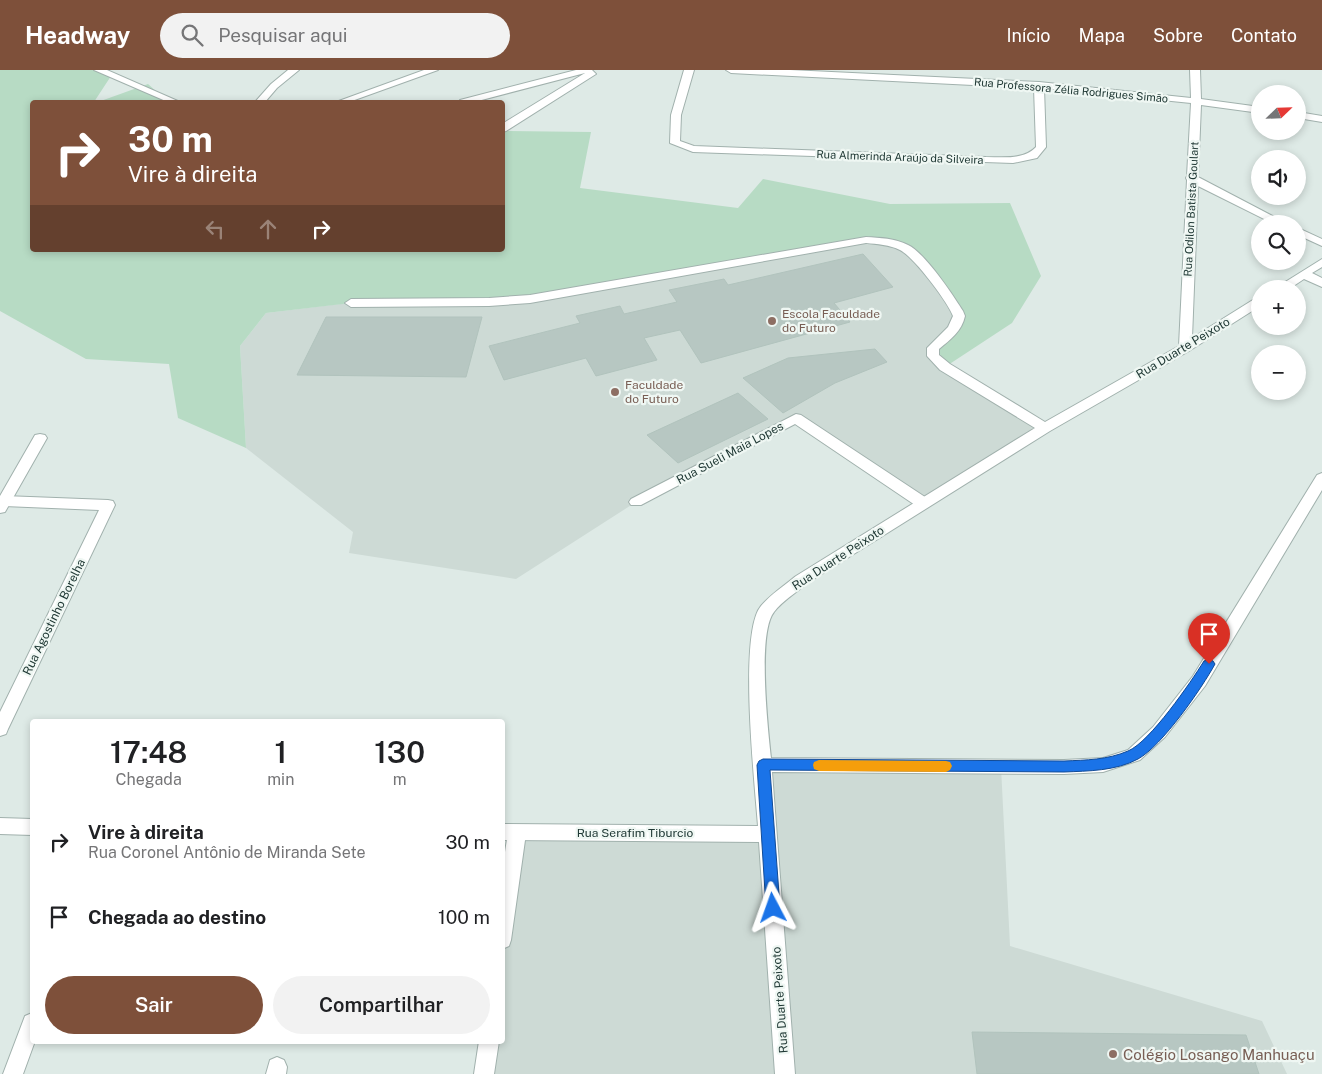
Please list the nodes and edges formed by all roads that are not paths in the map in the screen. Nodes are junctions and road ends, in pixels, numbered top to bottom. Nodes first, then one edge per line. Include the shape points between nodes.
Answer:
1 (99, 70) edge
2 (294, 70) edge
3 (433, 70) edge
4 (586, 70) edge
5 (596, 70) edge
6 (689, 70) edge
7 (731, 70) edge
8 (979, 70) edge
9 (1195, 70) edge
10 (981, 81) junction
11 (1039, 86) junction
12 (170, 100) edge
13 (262, 100) edge
14 (346, 100) edge
15 (472, 100) edge
16 (1196, 101) junction
17 (1251, 109) edge
18 (1306, 116) edge
19 (1322, 119) edge
20 (505, 128) edge
21 (1191, 178) junction
22 (1264, 215) edge
23 (1306, 235) edge
24 (1322, 243) edge
25 (1322, 262) edge
26 (1304, 274) junction
27 (1294, 280) edge
28 (1322, 284) edge
29 (351, 303) dead end
30 (1251, 307) edge
31 (1185, 348) junction
32 (1045, 428) junction
33 (40, 438) dead end
34 (1322, 478) edge
35 (636, 502) dead end
36 (923, 503) junction
37 (2, 504) edge
38 (0, 729) edge
39 (763, 765) junction
40 (0, 826) edge
41 (30, 827) edge
42 (510, 832) edge
43 (768, 834) junction
44 (505, 900) edge
45 (30, 1028) edge
46 (489, 1044) edge
47 (13, 1074) edge
48 (484, 1074) edge
49 (785, 1074) edge

1 - 12 street
2 - 13 street
3 - 14 street
4 - 15 street
5 - 20 street
6 - 11 street, Rua Almerinda Araújo da Silveira via 673,128 675,143 693,149 1013,160 1033,156 1041,147
7 - 10 street, Rua Professora Zélia Rodrigues Simão
8 - 10 street
9 - 16 street, Rua Odilon Batista Goulart
10 - 11 street, Rua Professora Zélia Rodrigues Simão
11 - 16 street, Rua Professora Zélia Rodrigues Simão
16 - 17 street, Rua Professora Zélia Rodrigues Simão
16 - 21 street, Rua Odilon Batista Goulart
18 - 19 street
21 - 22 street
21 - 31 street, Rua Odilon Batista Goulart
23 - 24 street
25 - 26 street
26 - 27 street
26 - 28 street
29 - 32 street via 523,300 866,240 886,242 907,249 954,304 959,315 955,327 933,348 934,356 945,367
30 - 31 street, Rua Duarte Peixoto
31 - 32 street, Rua Duarte Peixoto
32 - 36 street, Rua Duarte Peixoto
33 - 37 street
34 - 39 street via 1198,681 1160,732 1134,755 1103,765 1064,767
35 - 36 street, Rua Sueli Maia Lopes via 796,418
36 - 39 street, Rua Duarte Peixoto via 801,580 766,610 757,644
37 - 38 street, Rua Agostinho Borelha via 108,506
39 - 43 street, Rua Duarte Peixoto
40 - 41 street
42 - 43 street, Rua Serafim Tiburcio
42 - 44 street
43 - 49 street, Rua Duarte Peixoto
45 - 47 street
46 - 48 street

